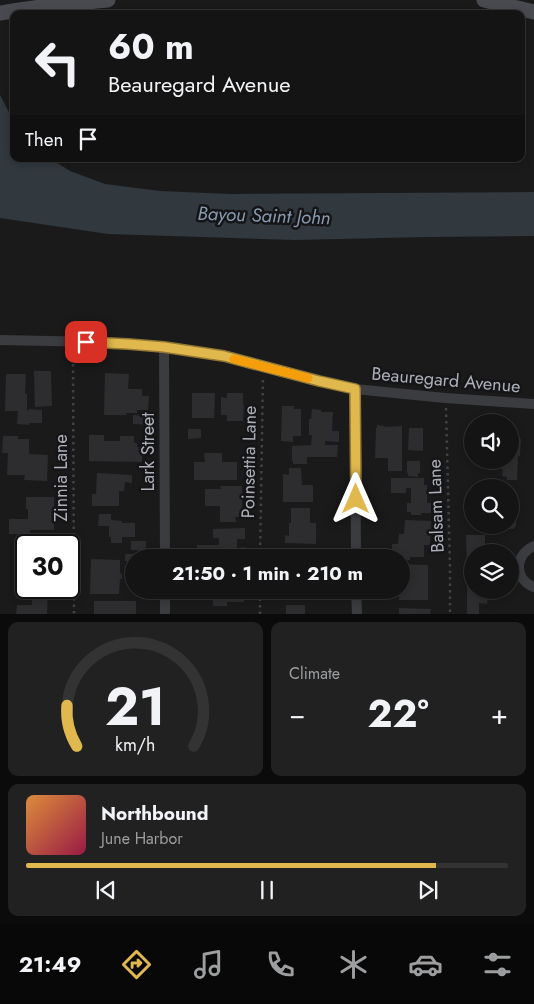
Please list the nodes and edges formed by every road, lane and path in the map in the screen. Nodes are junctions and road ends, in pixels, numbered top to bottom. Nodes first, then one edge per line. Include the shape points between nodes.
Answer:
1 (108, 0) edge
2 (484, 0) edge
3 (21, 10) edge
4 (534, 12) edge
5 (0, 340) edge
6 (73, 342) junction
7 (164, 347) junction
8 (263, 367) junction
9 (355, 389) junction
10 (446, 398) junction
11 (534, 404) edge
12 (534, 546) edge
13 (165, 549) edge
14 (260, 549) edge
15 (356, 549) edge
16 (534, 587) edge
17 (165, 599) edge
18 (260, 599) edge
19 (356, 599) edge
20 (74, 614) edge
21 (165, 614) edge
22 (260, 614) edge
23 (357, 614) edge
24 (450, 614) edge

1 - 3 street
2 - 4 street
5 - 6 street, Beauregard Avenue
6 - 7 street, Beauregard Avenue
6 - 20 path, Zinnia Lane
7 - 8 street, Beauregard Avenue via 224,356
7 - 13 street, Lark Street
8 - 9 street, Beauregard Avenue
8 - 14 path, Poinsettia Lane
9 - 10 street, Beauregard Avenue
9 - 15 street
10 - 11 street, Beauregard Avenue
10 - 24 path, Balsam Lane
12 - 16 street via 520,559 519,572 526,583
17 - 21 street
18 - 22 path
19 - 23 street

